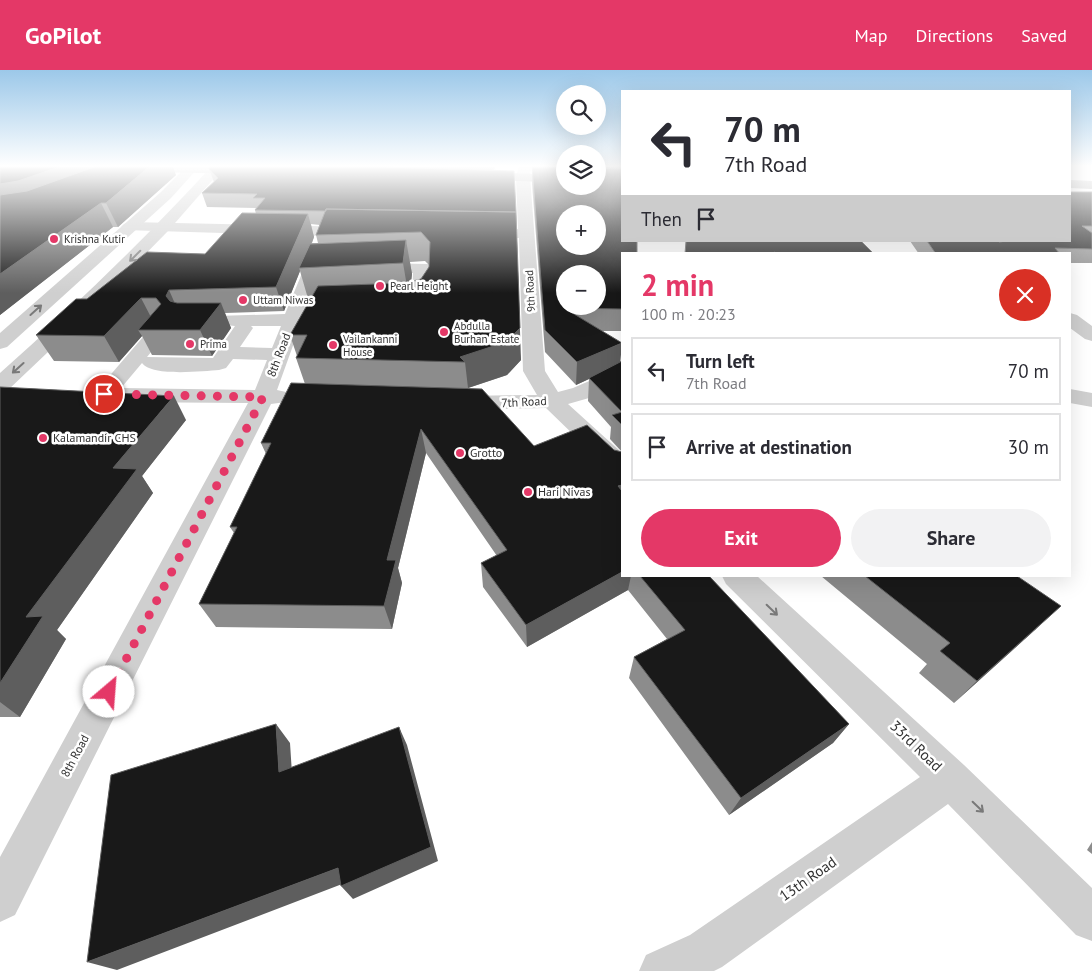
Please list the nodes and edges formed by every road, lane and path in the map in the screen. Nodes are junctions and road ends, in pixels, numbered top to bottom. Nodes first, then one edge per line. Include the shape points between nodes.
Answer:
1 (150, 209) edge
2 (181, 209) edge
3 (526, 209) edge
4 (129, 227) junction
5 (164, 228) junction
6 (326, 231) junction
7 (374, 232) edge
8 (470, 233) edge
9 (527, 234) junction
10 (357, 269) edge
11 (392, 307) edge
12 (208, 320) edge
13 (1071, 321) edge
14 (239, 326) junction
15 (293, 326) junction
16 (161, 329) edge
17 (1092, 335) edge
18 (0, 343) edge
19 (228, 353) junction
20 (154, 359) junction
21 (621, 373) edge
22 (6, 390) edge
23 (144, 395) junction
24 (1071, 396) edge
25 (263, 397) junction
26 (302, 398) edge
27 (1092, 400) edge
28 (552, 401) junction
29 (440, 402) edge
30 (621, 467) edge
31 (738, 577) edge
32 (950, 779) junction
33 (0, 900) edge
34 (1092, 919) edge
35 (662, 971) edge

1 - 4 street
2 - 5 street
3 - 9 street, 9th Road
4 - 5 street
18 -> 4 street
5 - 6 street
5 -> 22 street via 61,330
6 - 7 street
6 - 15 street, 8th Road via 320,271
8 - 9 street
9 - 28 street, 9th Road via 534,371
10 - 11 street via 422,268 421,301 415,306
12 - 14 street
13 - 17 street
14 - 15 street
14 - 19 street
15 - 19 street
15 - 25 street, 8th Road
16 - 20 street
19 - 20 street via 216,365
20 - 23 street
20 - 23 street via 95,394
21 - 28 street, 7th Road via 581,393
23 - 25 street
24 - 27 street
25 - 26 street
25 - 33 street, 8th Road
28 - 29 street, 7th Road
28 - 30 street
31 -> 32 street, 33rd Road
32 -> 34 street, 33rd Road
32 - 35 street, 13th Road via 706,950

